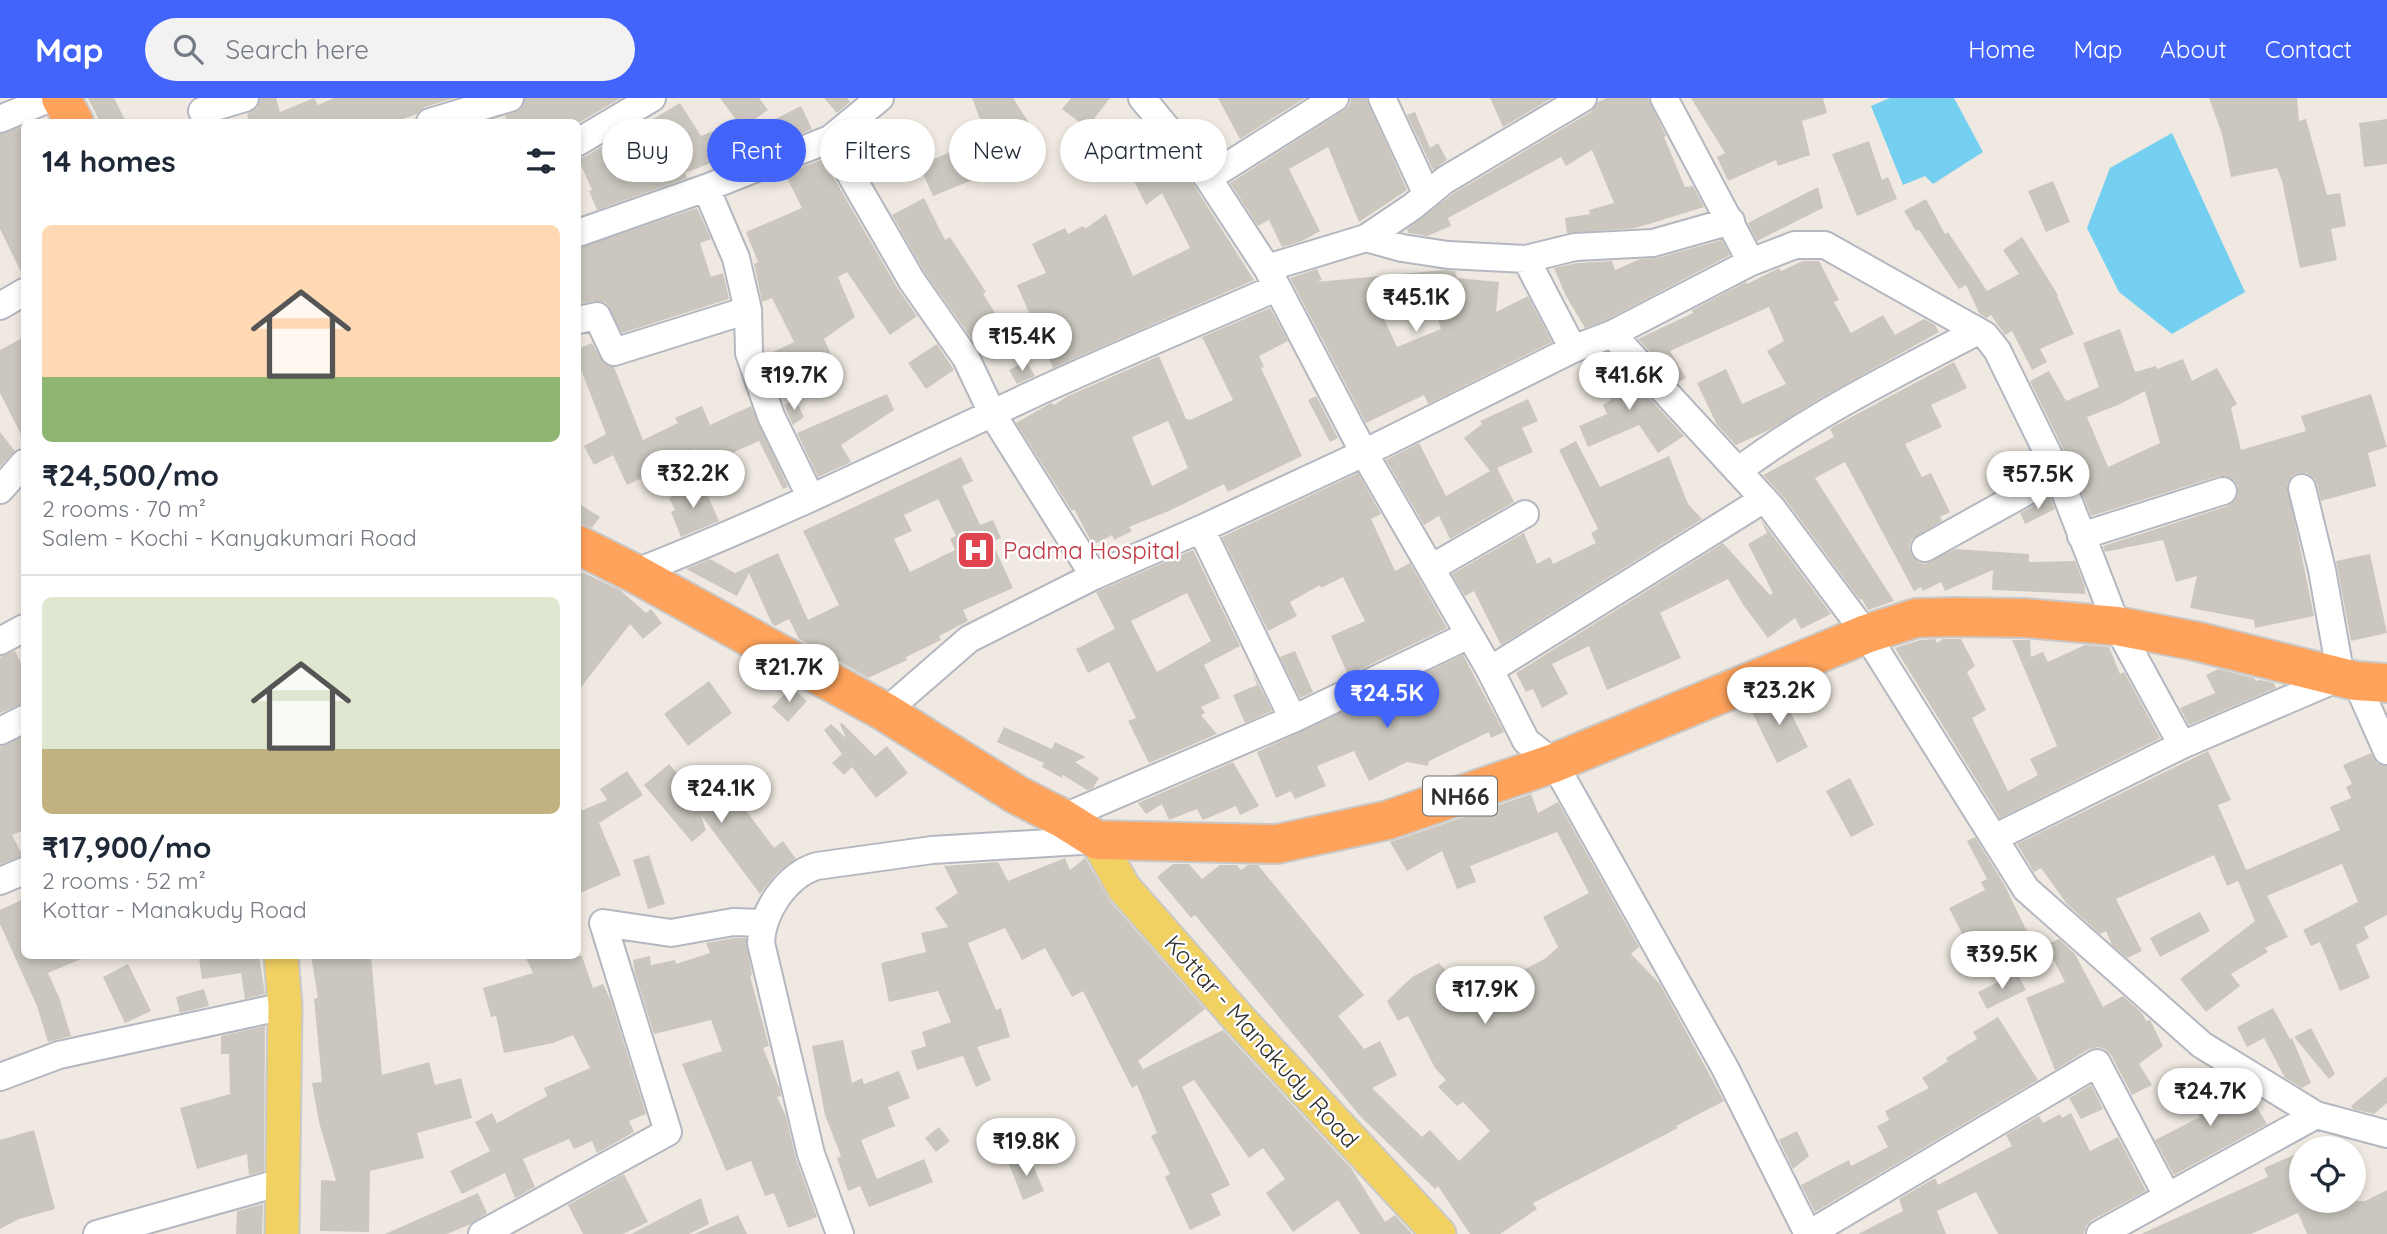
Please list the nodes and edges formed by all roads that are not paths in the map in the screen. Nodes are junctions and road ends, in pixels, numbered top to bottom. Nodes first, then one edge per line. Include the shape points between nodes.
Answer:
1 (51, 98) edge
2 (61, 98) edge
3 (246, 98) edge
4 (510, 98) edge
5 (652, 98) edge
6 (880, 98) edge
7 (1142, 98) edge
8 (1335, 98) edge
9 (1382, 98) edge
10 (1583, 98) edge
11 (1664, 98) edge
12 (202, 111) dead end
13 (0, 119) edge
14 (73, 119) edge
15 (440, 119) edge
16 (854, 119) edge
17 (1159, 119) edge
18 (581, 140) edge
19 (820, 143) edge
20 (1227, 166) edge
21 (855, 182) edge
22 (1211, 182) edge
23 (706, 188) junction
24 (1427, 195) junction
25 (1731, 221) junction
26 (581, 232) edge
27 (1366, 238) junction
28 (1526, 259) junction
29 (1751, 262) junction
30 (1272, 278) junction
31 (21, 294) edge
32 (0, 306) edge
33 (748, 310) junction
34 (581, 319) edge
35 (1978, 331) junction
36 (1612, 334) junction
37 (1573, 349) junction
38 (993, 415) junction
39 (1364, 453) junction
40 (21, 466) edge
41 (1738, 471) junction
42 (2058, 474) junction
43 (2302, 488) dead end
44 (0, 490) edge
45 (2223, 491) dead end
46 (811, 498) junction
47 (1764, 499) junction
48 (1525, 514) dead end
49 (1200, 530) junction
50 (2081, 536) junction
51 (581, 546) edge
52 (1925, 548) dead end
53 (1431, 568) junction
54 (634, 573) junction
55 (1094, 576) junction
56 (2117, 626) junction
57 (21, 630) edge
58 (1866, 634) junction
59 (1469, 635) junction
60 (0, 640) edge
61 (1490, 670) junction
62 (2361, 680) edge
63 (885, 712) junction
64 (1293, 719) junction
65 (21, 720) edge
66 (0, 731) edge
67 (2182, 745) junction
68 (2387, 751) edge
69 (1554, 763) junction
70 (1062, 818) junction
71 (1994, 838) junction
72 (1097, 840) junction
73 (21, 872) edge
74 (0, 881) edge
75 (763, 923) junction
76 (281, 959) edge
77 (285, 1006) junction
78 (0, 1077) edge
79 (2316, 1115) junction
80 (2387, 1134) edge
81 (282, 1182) junction
82 (2167, 1196) junction
83 (499, 1230) edge
84 (1433, 1232) edge
85 (97, 1234) edge
86 (282, 1234) edge
87 (840, 1234) edge
88 (1809, 1234) edge
89 (2100, 1234) edge

1 - 13 street
2 - 14 highway
3 - 12 street
4 - 15 street
5 - 18 street
6 - 16 street
7 - 17 street
8 - 20 street
9 - 24 street
10 - 24 street
11 - 25 street
19 - 23 street
21 - 38 street via 912,281 966,358
22 - 30 street
23 - 26 street
23 - 33 street via 736,258
24 - 27 street
25 - 28 street via 1653,243 1575,247
25 - 29 street
27 - 28 street via 1448,256
27 - 30 street
28 - 37 street
29 - 35 street via 1795,245 1825,245
29 - 36 street
30 - 38 street
30 - 39 street
31 - 32 street
33 - 34 street via 614,352 597,316
33 - 46 street via 749,353 771,416
35 - 41 street via 1778,440
35 - 42 street via 1997,349
36 - 37 street
36 - 41 street
37 - 39 street
38 - 46 street
38 - 55 street
39 - 49 street
39 - 53 street
40 - 44 street
41 - 47 street
42 - 50 street
42 - 52 street
43 - 62 street via 2322,570
45 - 50 street
46 - 54 street
47 - 58 street
47 - 61 street
48 - 53 street
49 - 55 street
49 - 64 street
50 - 56 street
51 - 54 highway
53 - 59 street
54 - 63 highway
55 - 63 street via 969,639
56 - 58 highway, NH66 via 2025,618 1916,618
56 - 62 highway, NH66
56 - 67 street
57 - 60 street
58 - 69 highway, NH66
58 - 71 street
59 - 61 street
59 - 64 street
61 - 69 street via 1526,741
62 - 67 street
62 - 68 street
63 - 70 highway
64 - 70 street
65 - 66 street
67 - 71 street
69 - 72 highway, NH66 via 1388,820 1277,844
69 - 88 street via 1725,1068
70 - 72 highway
71 - 79 street via 2026,889 2202,1045
72 - 75 street via 932,850 817,866 794,879
72 - 84 main road, Kottar - Manakudy Road via 1124,888
73 - 74 street
75 - 83 street via 733,922 671,933 603,923 668,1132
75 - 87 street via 761,943 811,1154
76 - 77 main road
77 - 78 street via 59,1055
77 - 81 main road
79 - 80 street
79 - 82 street
81 - 85 street
81 - 86 main road
82 - 88 street via 2097,1063
82 - 89 street

